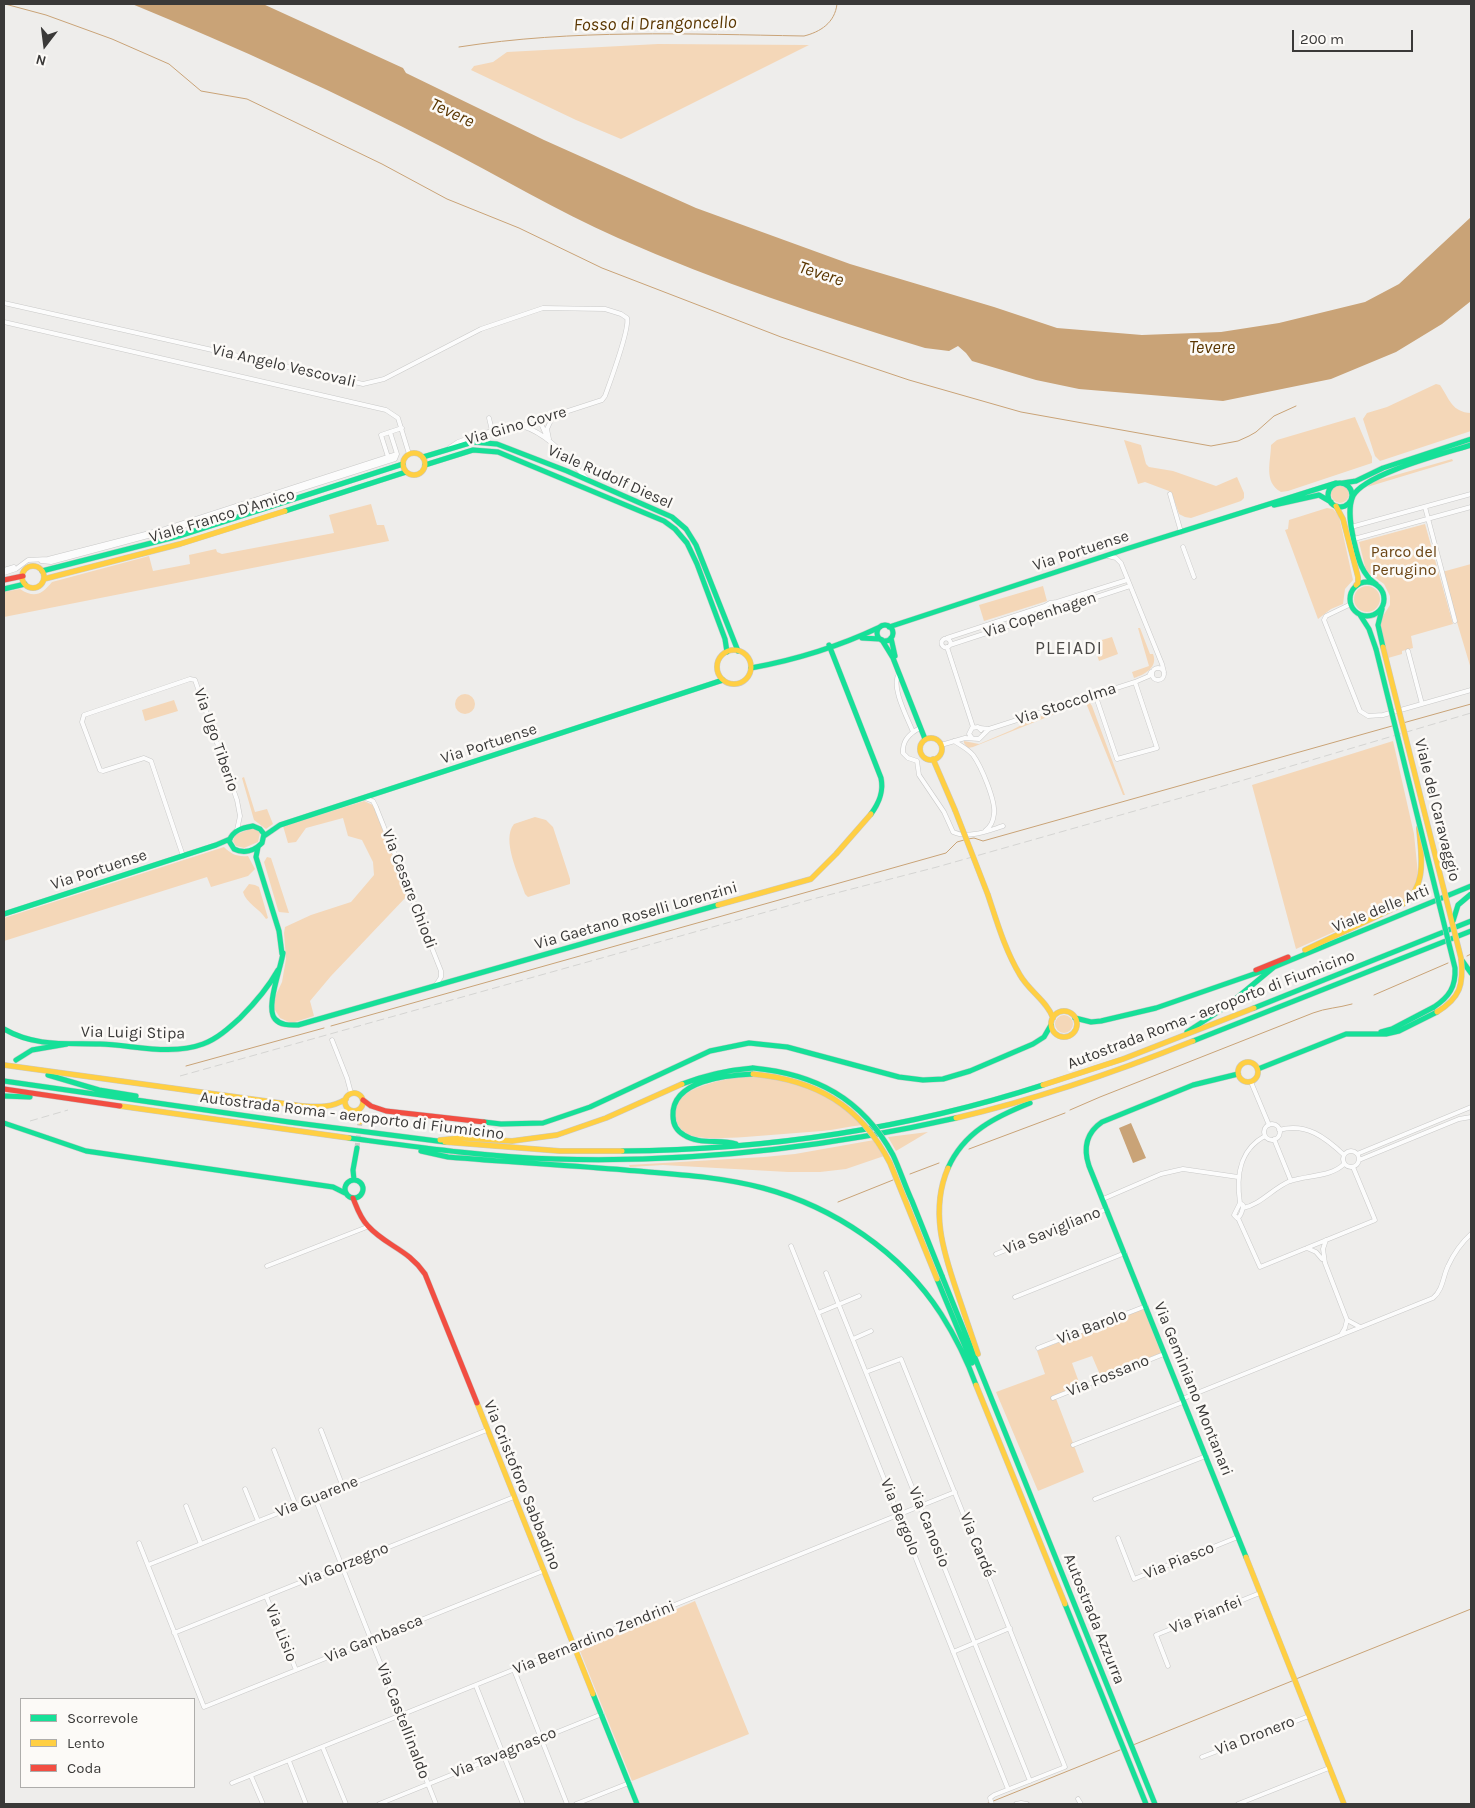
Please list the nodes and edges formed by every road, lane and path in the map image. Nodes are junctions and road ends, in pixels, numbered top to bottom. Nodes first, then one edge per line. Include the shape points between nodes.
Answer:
1 (4, 302) edge
2 (612, 311) joint
3 (4, 322) edge
4 (553, 416) junction
5 (489, 418) dead end
6 (540, 420) junction
7 (522, 426) junction
8 (402, 428) junction
9 (492, 431) junction
10 (390, 432) junction
11 (1471, 438) edge
12 (550, 441) junction
13 (1471, 445) edge
14 (447, 450) junction
15 (397, 454) junction
16 (409, 454) junction
17 (388, 457) junction
18 (423, 457) junction
19 (403, 464) junction
20 (425, 465) junction
21 (406, 472) junction
22 (588, 480) junction
23 (1336, 483) junction
24 (1343, 483) junction
25 (1170, 494) dead end
26 (1471, 494) edge
27 (1352, 499) junction
28 (1333, 504) junction
29 (1425, 507) junction
30 (1471, 507) edge
31 (1257, 508) junction
32 (1428, 518) junction
33 (1351, 527) junction
34 (1181, 532) junction
35 (1354, 539) junction
36 (1183, 548) dead end
37 (1126, 549) junction
38 (1104, 556) junction
39 (37, 560) junction
40 (1121, 563) junction
41 (42, 571) junction
42 (4, 572) edge
43 (23, 576) junction
44 (1194, 577) dead end
45 (44, 579) junction
46 (4, 580) edge
47 (1127, 580) junction
48 (25, 584) junction
49 (1376, 584) junction
50 (1356, 585) junction
51 (1130, 586) junction
52 (4, 589) edge
53 (1053, 603) junction
54 (1048, 604) junction
55 (1351, 604) junction
56 (1383, 606) junction
57 (1052, 611) junction
58 (1360, 615) junction
59 (914, 618) junction
60 (1455, 621) dead end
61 (880, 627) junction
62 (889, 627) junction
63 (892, 636) junction
64 (857, 638) junction
65 (947, 638) junction
66 (881, 639) junction
67 (830, 645) junction
68 (949, 646) junction
69 (738, 651) junction
70 (1408, 651) dead end
71 (727, 652) junction
72 (1158, 655) junction
73 (896, 666) junction
74 (751, 668) junction
75 (1152, 670) junction
76 (1164, 672) junction
77 (899, 674) junction
78 (1143, 679) junction
79 (1153, 679) junction
80 (723, 680) junction
81 (1135, 682) junction
82 (1471, 690) edge
83 (1096, 694) junction
84 (1422, 704) junction
85 (920, 728) junction
86 (973, 728) junction
87 (980, 728) junction
88 (989, 729) junction
89 (913, 732) junction
90 (970, 732) junction
91 (982, 734) junction
92 (962, 738) junction
93 (972, 738) junction
94 (926, 739) junction
95 (954, 741) junction
96 (941, 746) junction
97 (923, 756) junction
98 (933, 759) junction
99 (917, 762) junction
100 (363, 798) junction
101 (1419, 825) junction
102 (1003, 826) dead end
103 (236, 830) junction
104 (983, 832) junction
105 (264, 836) junction
106 (230, 839) junction
107 (258, 847) junction
108 (183, 856) junction
109 (1471, 886) edge
110 (1471, 894) edge
111 (4, 914) edge
112 (1471, 921) edge
113 (1471, 932) edge
114 (1455, 934) junction
115 (1309, 949) junction
116 (283, 953) junction
117 (1301, 956) junction
118 (1461, 958) junction
119 (1274, 967) junction
120 (1471, 973) edge
121 (1240, 978) junction
122 (435, 986) junction
123 (1049, 1007) junction
124 (1436, 1009) junction
125 (1062, 1012) junction
126 (1053, 1018) junction
127 (1075, 1018) junction
128 (1051, 1025) junction
129 (4, 1030) edge
130 (332, 1040) dead end
131 (1172, 1042) junction
132 (68, 1044) junction
133 (16, 1060) dead end
134 (4, 1065) edge
135 (21, 1067) junction
136 (1258, 1069) junction
137 (753, 1071) junction
138 (1238, 1074) junction
139 (4, 1081) edge
140 (1251, 1082) junction
141 (1068, 1088) junction
142 (4, 1089) edge
143 (351, 1093) junction
144 (44, 1095) junction
145 (4, 1096) edge
146 (346, 1099) junction
147 (363, 1100) junction
148 (166, 1104) junction
149 (1471, 1107) edge
150 (358, 1110) junction
151 (1471, 1117) edge
152 (360, 1122) tunnel mouth
153 (4, 1123) edge
154 (1269, 1125) junction
155 (1279, 1130) junction
156 (1265, 1136) junction
157 (1274, 1139) junction
158 (437, 1142) junction
159 (398, 1145) junction
160 (739, 1145) junction
161 (357, 1148) tunnel mouth
162 (1357, 1154) junction
163 (1344, 1155) junction
164 (1359, 1160) junction
165 (1344, 1164) junction
166 (1353, 1167) junction
167 (1238, 1176) junction
168 (354, 1180) junction
169 (1291, 1181) junction
170 (345, 1193) junction
171 (353, 1198) junction
172 (1103, 1199) junction
173 (1240, 1202) junction
174 (1243, 1208) junction
175 (1107, 1209) junction
176 (1238, 1218) junction
177 (367, 1227) junction
178 (1471, 1234) edge
179 (1326, 1240) junction
180 (1316, 1244) junction
181 (791, 1246) dead end
182 (1307, 1248) junction
183 (1323, 1249) junction
184 (1316, 1252) junction
185 (1125, 1253) junction
186 (996, 1254) dead end
187 (1325, 1263) junction
188 (267, 1266) dead end
189 (826, 1273) dead end
190 (940, 1277) junction
191 (859, 1296) dead end
192 (1016, 1297) dead end
193 (839, 1304) junction
194 (1146, 1306) junction
195 (818, 1313) junction
196 (1347, 1320) junction
197 (1361, 1327) junction
198 (872, 1331) dead end
199 (1341, 1335) junction
200 (853, 1339) junction
201 (1038, 1348) dead end
202 (1164, 1354) junction
203 (866, 1372) junction
204 (1053, 1398) dead end
205 (1182, 1400) junction
206 (321, 1430) dead end
207 (487, 1430) junction
208 (1010, 1442) junction
209 (1073, 1445) dead end
210 (1003, 1446) junction
211 (274, 1450) dead end
212 (1206, 1456) junction
213 (343, 1487) junction
214 (244, 1489) dead end
215 (955, 1492) junction
216 (514, 1497) junction
217 (315, 1498) junction
218 (1094, 1498) dead end
219 (186, 1506) dead end
220 (296, 1506) junction
221 (920, 1506) junction
222 (899, 1515) junction
223 (258, 1521) junction
224 (1238, 1537) junction
225 (1118, 1538) dead end
226 (139, 1542) dead end
227 (201, 1544) junction
228 (148, 1565) junction
229 (342, 1566) junction
230 (543, 1571) junction
231 (1260, 1593) junction
232 (266, 1596) junction
233 (1010, 1628) junction
234 (174, 1633) junction
235 (371, 1640) junction
236 (974, 1643) junction
237 (575, 1646) junction
238 (953, 1652) junction
239 (1168, 1666) dead end
240 (296, 1670) junction
241 (514, 1670) junction
242 (476, 1686) junction
243 (602, 1714) junction
244 (401, 1716) junction
245 (1308, 1716) junction
246 (541, 1738) junction
247 (323, 1748) junction
248 (503, 1754) junction
249 (1202, 1757) dead end
250 (289, 1761) junction
251 (1329, 1768) junction
252 (251, 1776) junction
253 (1030, 1781) junction
254 (629, 1783) junction
255 (232, 1784) dead end
256 (428, 1784) junction
257 (1008, 1789) junction
258 (1078, 1799) dead end
259 (991, 1803) edge
260 (263, 1804) edge
261 (306, 1804) edge
262 (346, 1804) edge
263 (379, 1804) edge
264 (436, 1804) edge
265 (523, 1804) edge
266 (567, 1804) edge
267 (576, 1804) edge
268 (637, 1804) edge
269 (1016, 1804) edge
270 (1026, 1804) edge
271 (1081, 1804) edge
272 (1146, 1804) edge
273 (1156, 1804) edge
274 (1238, 1804) edge
275 (1344, 1804) edge

1 - 2 street, Via Angelo Vescovali via 363,384 384,379 481,329 543,308
2 - 4 street, Via Gino Covre via 628,321 604,397
3 - 8 street via 386,410 398,418
4 - 6 street, Via Gino Covre
4 - 12 street via 547,429
5 - 9 street
6 - 7 street, Via Gino Covre
6 - 12 street
7 - 9 street, Via Gino Covre
7 - 12 street
8 - 10 street
8 - 16 street
9 - 14 street, Via Gino Covre via 460,441
10 - 15 street
10 - 17 street via 381,435
11 - 24 main road
12 - 22 street
13 - 27 main road via 1376,478 1362,486
14 - 18 main road, Viale Rudolf Diesel
14 - 22 main road, Viale Rudolf Diesel via 473,442 497,444
15 - 17 street
15 - 39 street via 394,459 174,529 51,562
16 - 18 main road via 417,453
16 - 19 main road
17 - 39 street via 166,529
18 - 20 main road
19 - 21 main road
19 - 41 main road, Viale Franco D'Amico via 172,538
20 - 21 main road via 416,475
20 - 71 main road, Viale Rudolf Diesel via 470,451 498,452 666,522 679,532 689,548 725,639
21 - 45 main road, Viale Franco D'Amico via 180,544
22 - 69 main road, Viale Rudolf Diesel via 665,514 686,529 700,554
23 - 24 main road
23 - 28 main road via 1328,491
23 - 31 main road, Via Portuense
24 - 27 main road via 1352,491
25 - 34 street
26 - 29 street
27 - 28 main road via 1347,504
27 - 33 main road
28 - 31 main road, Via Portuense via 1319,495
28 - 50 main road via 1342,516 1358,577
29 - 32 street
29 - 33 street
30 - 32 street
31 - 34 main road, Via Portuense
32 - 35 street
32 - 60 street
33 - 35 main road
34 - 37 main road, Via Portuense
35 - 49 main road via 1363,572
36 - 44 street
37 - 38 main road, Via Portuense
37 - 40 street via 1120,557
38 - 40 street via 1114,557
38 - 59 main road, Via Portuense
39 - 42 street via 29,560 14,570
40 - 47 street
41 - 43 main road via 29,567
41 - 45 main road
43 - 46 main road
43 - 48 main road
45 - 48 main road via 34,588
47 - 51 street
47 - 53 street, Via Copenhagen
48 - 52 main road
49 - 50 main road
49 - 56 main road via 1384,596
50 - 55 main road via 1350,594
51 - 57 street, Via Copenhagen
51 - 72 street
53 - 54 street, Via Copenhagen
53 - 57 street via 1056,608
54 - 57 street
54 - 65 street, Via Copenhagen
55 - 58 main road
55 - 84 street via 1324,620 1360,711 1368,716 1383,715
56 - 58 main road via 1376,614
56 - 114 main road, Viale del Caravaggio, bridge via 1378,625
57 - 68 street, Via Copenhagen
58 - 101 main road, Viale del Caravaggio, bridge via 1376,649
59 - 62 main road, Via Portuense
59 - 63 main road, Via Portuense via 900,626
61 - 62 main road
61 - 64 main road
61 - 66 main road
62 - 63 main road
63 - 66 main road via 887,640
63 - 73 main road
64 - 66 main road
64 - 67 main road
65 - 68 street
65 - 68 street via 941,644
66 - 73 main road
67 - 74 main road via 778,663
67 - 122 main road, Via Gaetano Roselli Lorenzini via 880,774 882,787 874,810 815,875 805,881
68 - 86 street
69 - 71 main road
69 - 74 main road via 746,655
70 - 84 street
71 - 80 main road via 719,659 718,665
72 - 75 street via 1158,662
72 - 76 street
73 - 77 main road
74 - 80 main road via 747,678 738,683
75 - 76 street via 1160,668
75 - 78 street, Via Stoccolma
75 - 79 street
76 - 79 street via 1161,679
77 - 85 main road
77 - 89 street via 896,687
78 - 79 street, Via Stoccolma
78 - 81 street, Via Stoccolma
80 - 100 main road, Via Portuense
81 - 83 street, Via Stoccolma
81 - 83 street via 1157,748 1117,758
82 - 84 street
83 - 88 street, Via Stoccolma
85 - 89 street
85 - 94 main road
86 - 87 street
86 - 90 street
87 - 88 street, Via Stoccolma
87 - 91 street
88 - 91 street, Via Stoccolma
89 - 99 street via 905,742 903,752
90 - 92 street
90 - 93 street
91 - 93 street via 979,740
92 - 93 street
92 - 95 street
94 - 96 main road via 935,739
94 - 97 main road via 920,747
95 - 96 street
95 - 104 street via 974,753 990,795 995,813 991,826
96 - 98 main road via 939,756
97 - 98 main road
97 - 99 main road
98 - 123 main road, bridge via 1019,972 1030,990
99 - 104 street via 919,775 944,812 953,832 960,835
100 - 105 main road, Via Portuense via 280,825
100 - 122 street, Via Cesare Chiodi via 372,800 376,807 441,971 441,979
101 - 115 main road, Viale delle Arti, bridge via 1420,883 1415,895 1403,904
101 - 124 main road, Viale del Caravaggio, bridge via 1455,972 1452,992
102 - 104 street
103 - 105 main road via 257,826
103 - 106 main road
103 - 108 street, Via Ugo Tiberio via 240,816 237,800 195,680 85,715 82,722 100,770 144,758 151,760
105 - 107 main road
106 - 107 main road via 231,846 239,851
106 - 108 main road, Via Portuense
107 - 116 main road via 256,857
108 - 111 main road, Via Portuense
109 - 117 main road, Viale delle Arti
110 - 114 main road, bridge via 1455,909
112 - 131 main road, Autostrada Roma - aeroporto di Fiumicino
113 - 141 main road, Autostrada Roma - aeroporto di Fiumicino via 1117,1072
114 - 118 main road, Viale del Caravaggio, bridge
115 - 117 main road, Viale delle Arti
115 - 121 main road, Viale delle Arti
116 - 122 main road, Via Gaetano Roselli Lorenzini via 270,1006 277,1020 286,1025 309,1022
116 - 132 main road, Via Luigi Stipa via 267,988 241,1016 206,1042 173,1048
117 - 119 main road, Viale delle Arti
118 - 120 main road
118 - 124 main road, Viale del Caravaggio, bridge via 1463,977 1460,990 1450,1003
119 - 121 main road, Viale delle Arti
119 - 131 main road via 1221,1011
121 - 127 main road, Viale delle Arti via 1131,1015 1096,1022
123 - 125 main road, Viale delle Arti
123 - 126 main road
124 - 136 main road via 1397,1032 1343,1036
125 - 126 main road
125 - 127 main road, Viale delle Arti
126 - 128 main road
127 - 128 main road via 1075,1030 1069,1036 1057,1035
128 - 147 main road via 1044,1037 1019,1050 966,1073 933,1080 894,1076 778,1045 733,1045 704,1054 587,1108 536,1124 386,1111
129 - 132 main road via 28,1040
130 - 143 street
131 - 160 main road, Autostrada Roma - aeroporto di Fiumicino via 1079,1075 971,1107 863,1130
132 - 133 main road via 32,1050
134 - 135 main road
135 - 146 main road via 288,1104 332,1106
135 - 148 main road via 92,1088
136 - 138 main road via 1247,1062 1241,1065
136 - 140 main road via 1256,1078
137 - 158 main road via 730,1069 705,1075 609,1118 556,1135 510,1141 451,1138
137 - 160 main road via 693,1086 679,1097 673,1110 674,1125 685,1136
137 - 190 main road, bridge via 788,1078 818,1089 842,1103 866,1126 892,1169
138 - 140 main road via 1244,1082
138 - 172 main road, Via Geminiano Montanari via 1188,1087 1095,1127 1086,1140 1085,1152
139 - 148 main road, Autostrada Roma - aeroporto di Fiumicino
140 - 154 street
141 - 159 main road, Autostrada Roma - aeroporto di Fiumicino via 980,1114 878,1135 723,1155 563,1159
141 - 208 main road via 1000,1116 974,1132 949,1166 938,1198 938,1223 946,1261
142 - 144 main road, Autostrada Roma - aeroporto di Fiumicino
143 - 146 main road
143 - 147 main road via 360,1095
144 - 145 main road
144 - 159 main road, Autostrada Roma - aeroporto di Fiumicino
146 - 150 main road via 349,1110
147 - 150 main road
148 - 158 main road, Autostrada Roma - aeroporto di Fiumicino
149 - 162 street
150 - 152 main road
151 - 164 street
153 - 170 main road via 92,1152 333,1187
154 - 155 street
154 - 156 street via 1264,1130
155 - 157 street
155 - 163 street via 1317,1133
156 - 157 street
156 - 167 street via 1246,1152
157 - 169 street
158 - 160 main road, Autostrada Roma - aeroporto di Fiumicino via 599,1152
159 - 210 main road via 448,1156 728,1180 778,1192 824,1211 854,1228 896,1261 940,1312 956,1339
161 - 168 main road
162 - 163 street via 1350,1151
162 - 164 street
163 - 165 street
164 - 166 street
165 - 166 street
165 - 169 street via 1335,1172
166 - 179 street via 1375,1220
167 - 172 street via 1177,1170
167 - 173 street
168 - 170 main road via 346,1184
168 - 171 main road via 361,1184 363,1190
169 - 174 street
170 - 171 main road
171 - 177 main road, Via Cristoforo Sabbadino
172 - 175 main road, Via Geminiano Montanari
173 - 174 street
173 - 176 street via 1234,1216
174 - 176 street
175 - 185 main road, Via Geminiano Montanari
175 - 186 street, Via Savigliano
176 - 182 street via 1260,1267
177 - 188 street
177 - 207 main road, Via Cristoforo Sabbadino via 422,1268
178 - 197 street via 1454,1253 1437,1295
179 - 180 street
179 - 183 street
180 - 182 street
180 - 183 street
180 - 184 street
181 - 195 street, Via Bergolo
182 - 184 street
183 - 187 street
184 - 187 street
185 - 192 street
185 - 194 main road, Via Geminiano Montanari
187 - 196 street
189 - 193 street, Via Canosio
190 - 208 main road
190 - 210 main road
191 - 193 street
193 - 195 street
193 - 200 street, Via Canosio
194 - 201 street, Via Barolo
194 - 202 main road, Via Geminiano Montanari
195 - 222 street, Via Bergolo
196 - 197 street
196 - 199 street
197 - 199 street
198 - 200 street
199 - 205 street
200 - 203 street, Via Canosio
202 - 204 street, Via Fossano
202 - 205 main road, Via Geminiano Montanari
203 - 215 street, Via Cardé via 902,1359
203 - 221 street, Via Canosio
205 - 209 street
205 - 212 main road, Via Geminiano Montanari
206 - 213 street
207 - 213 street, Via Guarene
207 - 216 main road, Via Cristoforo Sabbadino
208 - 273 main road, Autostrada Azzurra
210 - 272 main road, Autostrada Azzurra
211 - 220 street
212 - 218 street
212 - 224 main road, Via Geminiano Montanari
213 - 217 street, Via Guarene
214 - 223 street
215 - 221 street, Via Bernardino Zendrini
215 - 233 street, Via Cardé
216 - 229 street, Via Gorzegno
216 - 230 main road, Via Cristoforo Sabbadino
217 - 220 street, Via Guarene
217 - 229 street, Via Castellinaldo
219 - 227 street
220 - 223 street, Via Guarene
221 - 222 street, Via Bernardino Zendrini
221 - 236 street, Via Canosio
222 - 237 street, Via Bernardino Zendrini
222 - 238 street, Via Bergolo
223 - 227 street, Via Guarene
224 - 225 street, Via Piasco via 1134,1579
224 - 231 main road, Via Geminiano Montanari
226 - 228 street
227 - 228 street, Via Guarene
228 - 234 street
229 - 232 street, Via Gorzegno
229 - 235 street, Via Castellinaldo
230 - 235 street, Via Gambasca
230 - 237 main road, Via Cristoforo Sabbadino
231 - 239 street, Via Pianfei via 1156,1635
231 - 245 main road, Via Geminiano Montanari
232 - 234 street, Via Gorzegno
232 - 240 street, Via Lisio
233 - 236 street
233 - 253 street, Via Cardé via 1066,1767
234 - 240 street, Via Gambasca via 204,1707
235 - 240 street, Via Gambasca
235 - 244 street, Via Castellinaldo
236 - 238 street
236 - 253 street, Via Canosio
237 - 241 street, Via Bernardino Zendrini
237 - 243 main road, Via Cristoforo Sabbadino
238 - 257 street, Via Bergolo
241 - 242 street, Via Bernardino Zendrini
241 - 246 street
242 - 244 street, Via Bernardino Zendrini
242 - 248 street
243 - 246 street, Via Tavagnasco
243 - 254 main road, Via Cristoforo Sabbadino
244 - 247 street, Via Bernardino Zendrini
244 - 256 street, Via Castellinaldo
245 - 249 street, Via Dronero
245 - 251 main road, Via Geminiano Montanari
246 - 248 street, Via Tavagnasco
246 - 266 street
247 - 250 street, Via Bernardino Zendrini
247 - 262 street
248 - 256 street, Via Tavagnasco
248 - 265 street
250 - 252 street, Via Bernardino Zendrini
250 - 261 street
251 - 274 street
251 - 275 main road, Via Geminiano Montanari
252 - 255 street, Via Bernardino Zendrini
252 - 260 street
253 - 257 street
254 - 267 street
254 - 268 main road, Via Cristoforo Sabbadino
256 - 263 street, Via Tavagnasco
256 - 264 street, Via Castellinaldo
257 - 259 street via 991,1796
258 - 271 street
269 - 270 street

